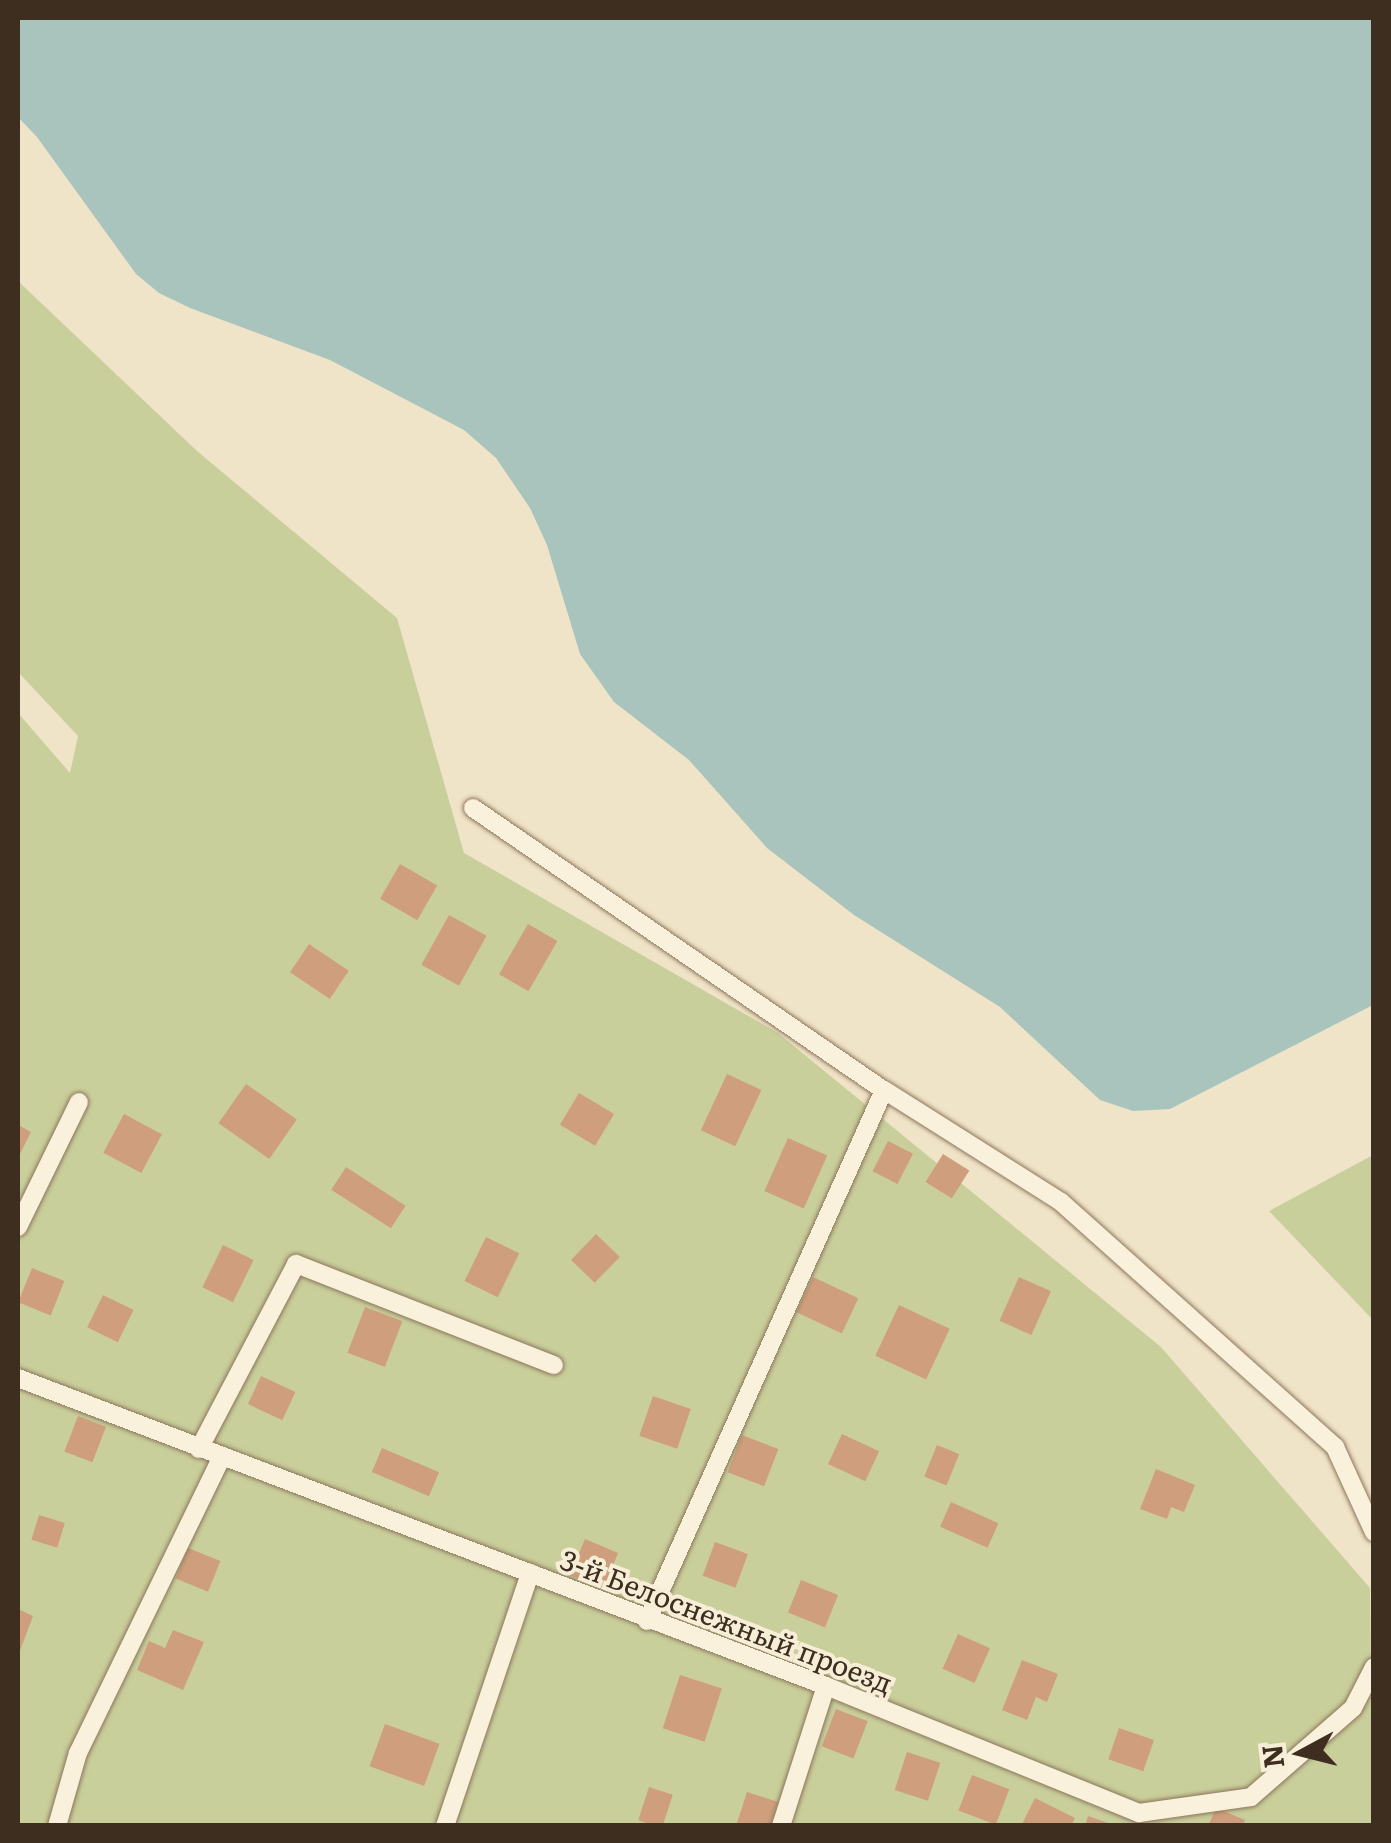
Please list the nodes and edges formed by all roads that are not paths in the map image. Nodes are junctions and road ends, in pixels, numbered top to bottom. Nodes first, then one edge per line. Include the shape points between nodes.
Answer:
1 (473, 808) dead end
2 (884, 1090) junction
3 (80, 1102) dead end
4 (18, 1227) edge
5 (554, 1365) dead end
6 (18, 1378) edge
7 (200, 1449) junction
8 (221, 1459) junction
9 (1374, 1532) edge
10 (530, 1573) junction
11 (647, 1621) junction
12 (1374, 1667) edge
13 (826, 1686) junction
14 (57, 1826) edge
15 (445, 1826) edge
16 (781, 1826) edge

1 - 2 lane
2 - 9 lane via 1061,1202 1335,1447
2 - 11 lane
3 - 4 lane
5 - 7 lane via 296,1264
6 - 7 lane, 3-й Белоснежный проезд
7 - 8 lane, 3-й Белоснежный проезд
8 - 10 lane, 3-й Белоснежный проезд
8 - 14 lane via 78,1753
10 - 11 lane, 3-й Белоснежный проезд
10 - 15 lane
11 - 13 lane, 3-й Белоснежный проезд
12 - 13 lane, 3-й Белоснежный проезд via 1353,1708 1251,1797 1139,1812
13 - 16 lane

